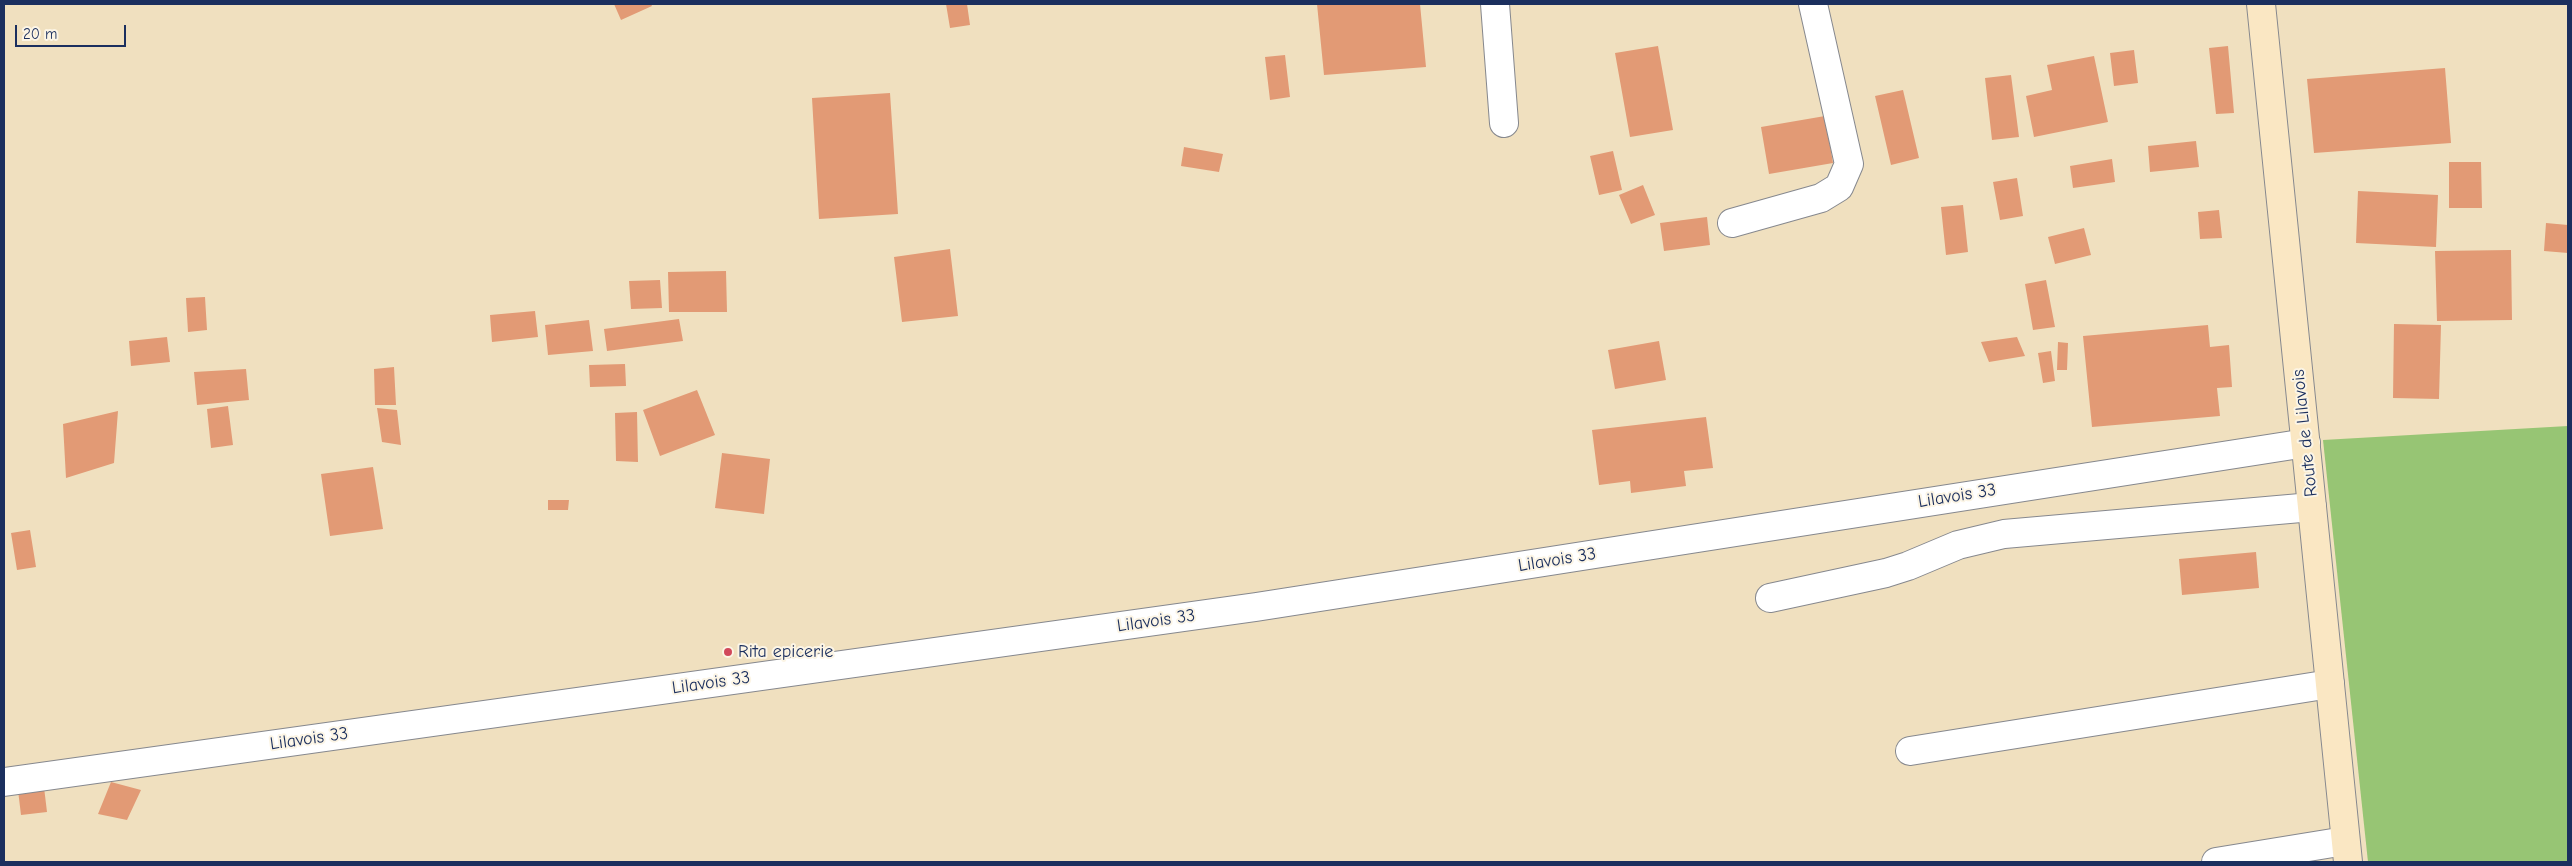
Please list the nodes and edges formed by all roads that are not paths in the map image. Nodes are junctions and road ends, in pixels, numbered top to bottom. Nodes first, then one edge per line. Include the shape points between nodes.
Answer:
1 (1495, 4) edge
2 (1813, 4) edge
3 (2261, 4) edge
4 (1504, 123) dead end
5 (1732, 223) dead end
6 (2306, 443) junction
7 (2312, 507) junction
8 (1770, 598) dead end
9 (2330, 684) junction
10 (1910, 751) dead end
11 (4, 782) edge
12 (2347, 852) edge
13 (2216, 862) edge

1 - 4 street
2 - 5 street via 1849,164 1839,187 1821,198
3 - 6 main road, Route de Lilavois
6 - 7 main road, Route de Lilavois
6 - 11 street, Lilavois 33 via 1256,607
7 - 8 street via 2004,534 1958,545 1886,573
7 - 9 main road, Route de Lilavois
9 - 10 street
9 - 12 main road, Route de Lilavois
12 - 13 street

